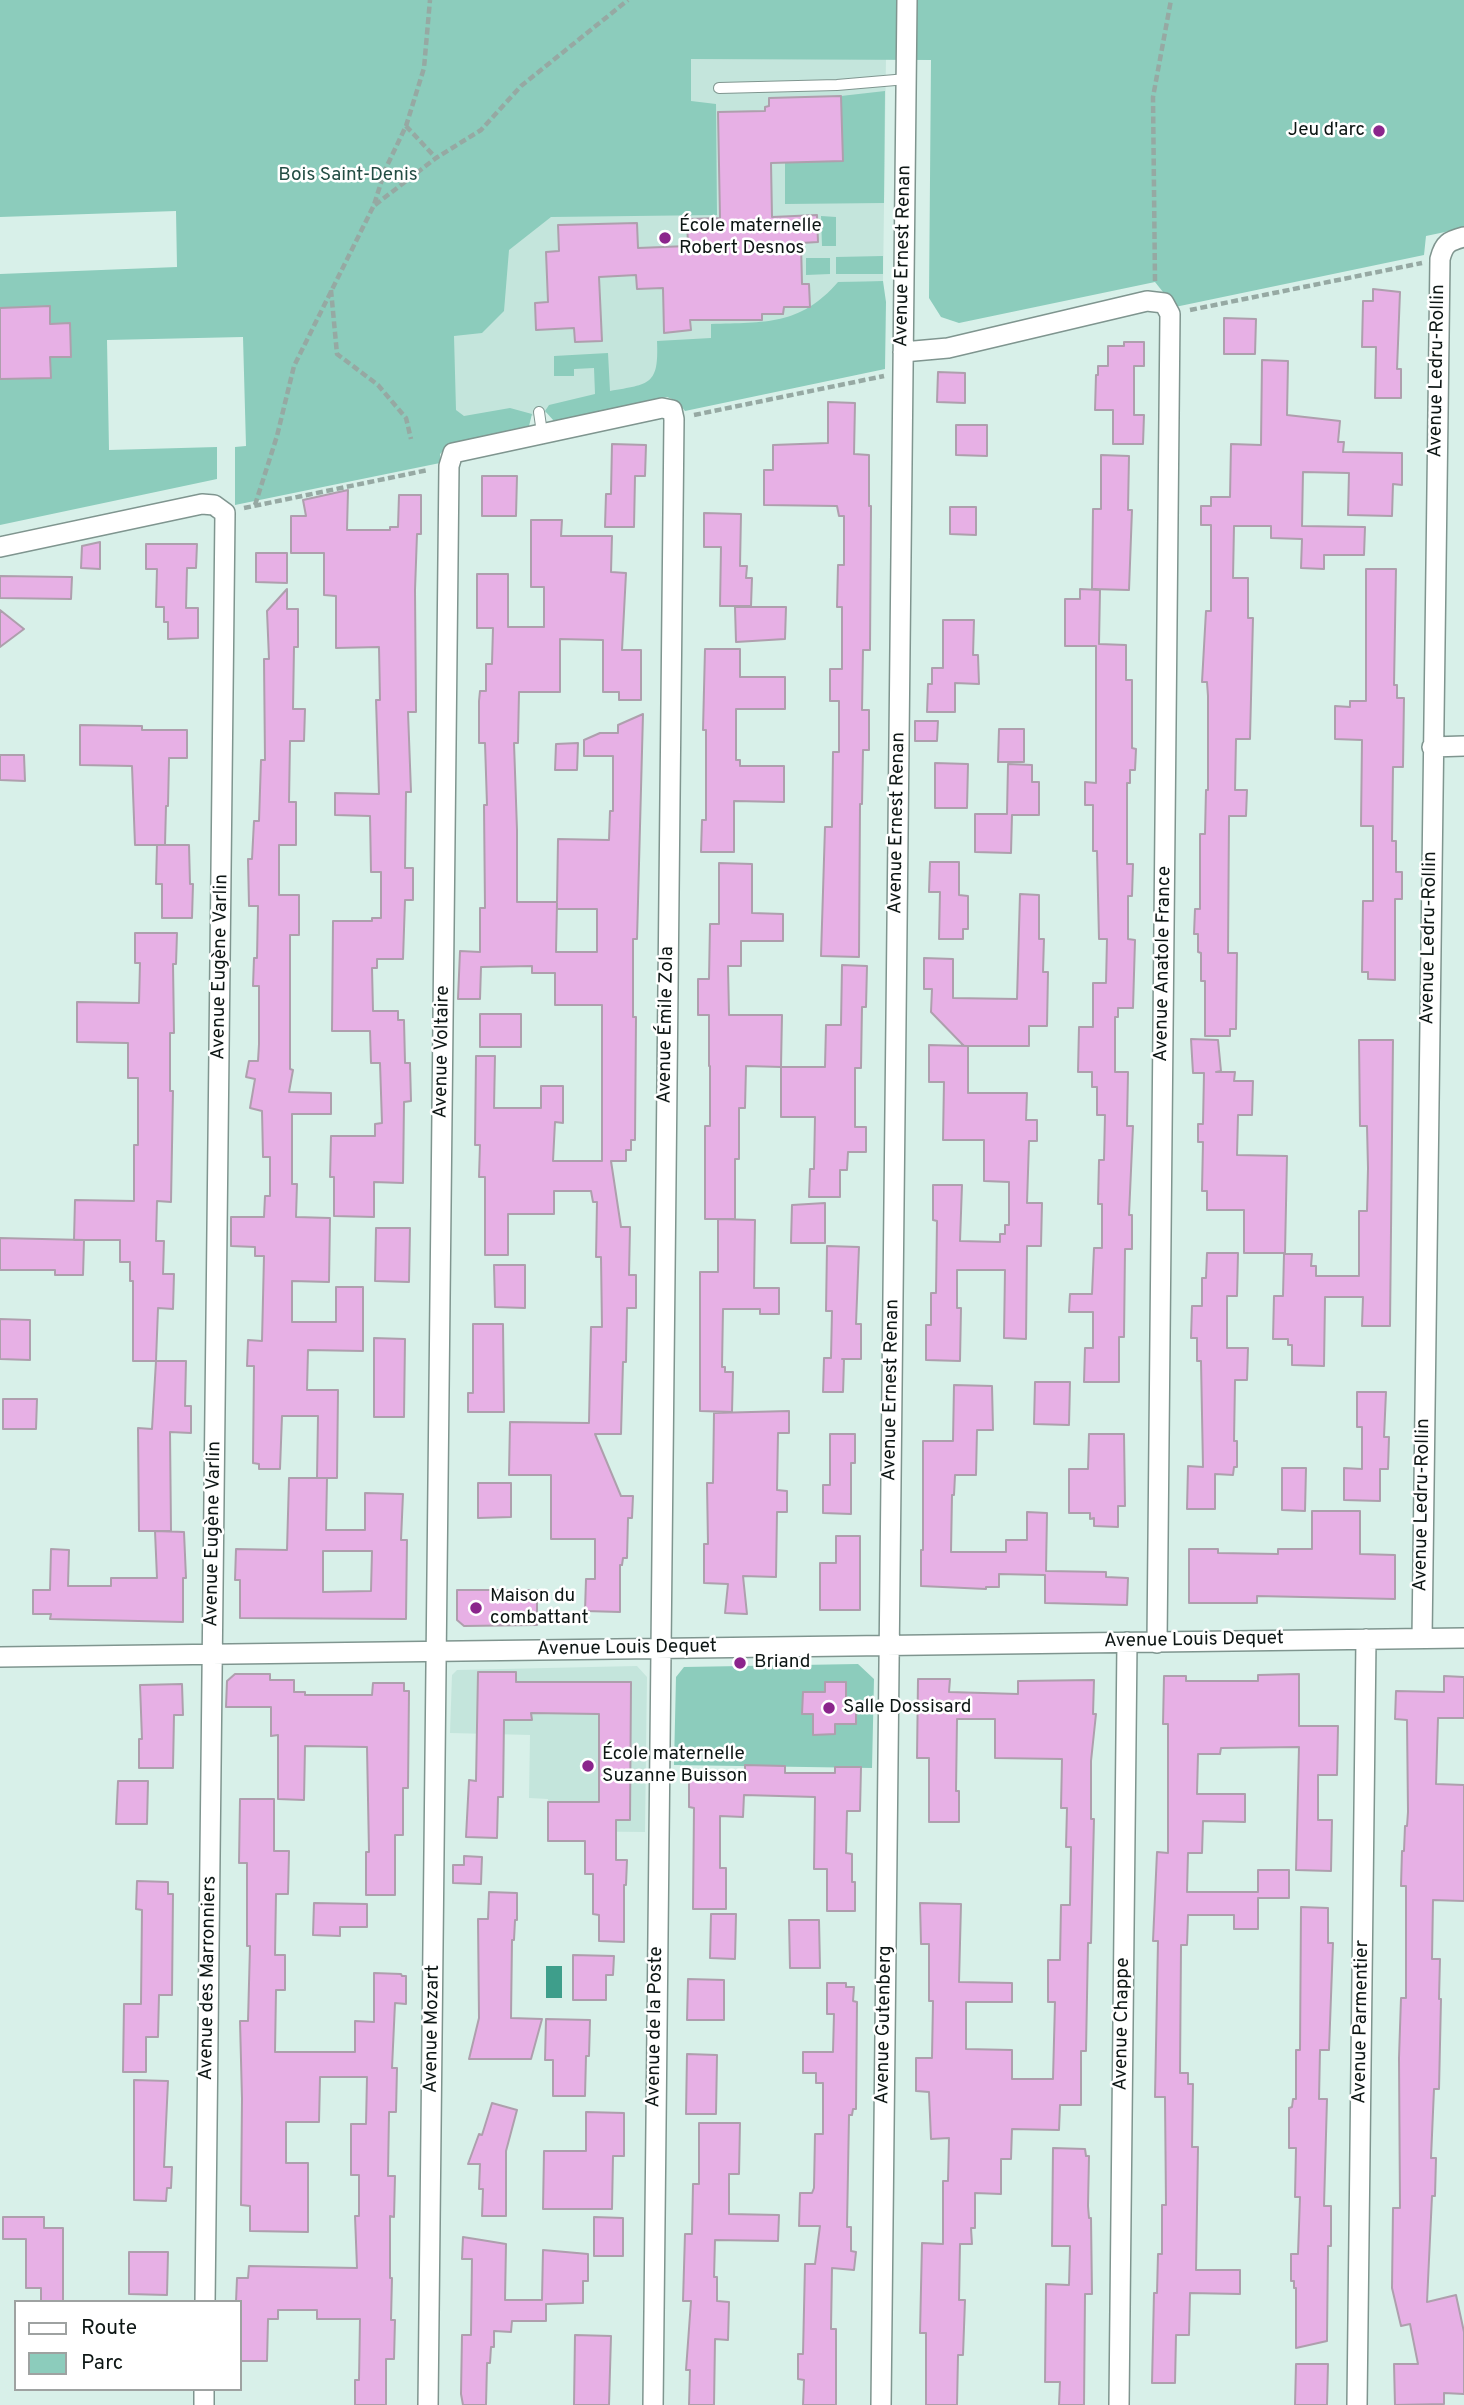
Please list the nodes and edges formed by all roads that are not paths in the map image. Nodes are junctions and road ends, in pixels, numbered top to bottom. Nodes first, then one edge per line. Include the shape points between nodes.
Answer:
1 (907, 0) edge
2 (907, 79) junction
3 (719, 88) dead end
4 (1457, 239) edge
5 (903, 352) junction
6 (539, 412) dead end
7 (542, 433) junction
8 (0, 547) edge
9 (1432, 747) junction
10 (1464, 747) edge
11 (1422, 1638) junction
12 (1464, 1638) edge
13 (1366, 1639) junction
14 (1127, 1642) junction
15 (1157, 1643) junction
16 (889, 1646) junction
17 (660, 1649) junction
18 (437, 1652) junction
19 (213, 1654) junction
20 (0, 1657) edge
21 (205, 2300) edge
22 (428, 2405) edge
23 (653, 2405) edge
24 (881, 2405) edge
25 (1119, 2405) edge
26 (1357, 2405) edge

1 - 2 street, Avenue Ernest Renan
2 - 3 lane
2 - 5 street, Avenue Ernest Renan
4 - 9 street, Avenue Ledru-Rollin via 1443,247 1440,259
5 - 15 street, Avenue Anatole France via 948,348 1147,301 1164,303 1170,314
5 - 16 street, Avenue Ernest Renan
6 - 7 lane
7 - 17 street, Avenue Émile Zola via 668,413
7 - 18 street, Avenue Voltaire via 451,459
8 - 19 street, Avenue Eugène Varlin via 202,504 225,513
9 - 10 street
9 - 11 street, Avenue Ledru-Rollin
11 - 12 street, Avenue Louis Dequet
11 - 13 street, Avenue Louis Dequet
13 - 15 street, Avenue Louis Dequet
13 - 26 street, Avenue Parmentier
14 - 15 street, Avenue Louis Dequet
14 - 16 street, Avenue Louis Dequet
14 - 25 street, Avenue Chappe
16 - 17 street, Avenue Louis Dequet
16 - 24 street, Avenue Gutenberg
17 - 18 street, Avenue Louis Dequet
17 - 23 street, Avenue de la Poste
18 - 19 street, Avenue Louis Dequet
18 - 22 street, Avenue Mozart
19 - 20 street, Avenue Louis Dequet
19 - 21 street, Avenue des Marronniers

